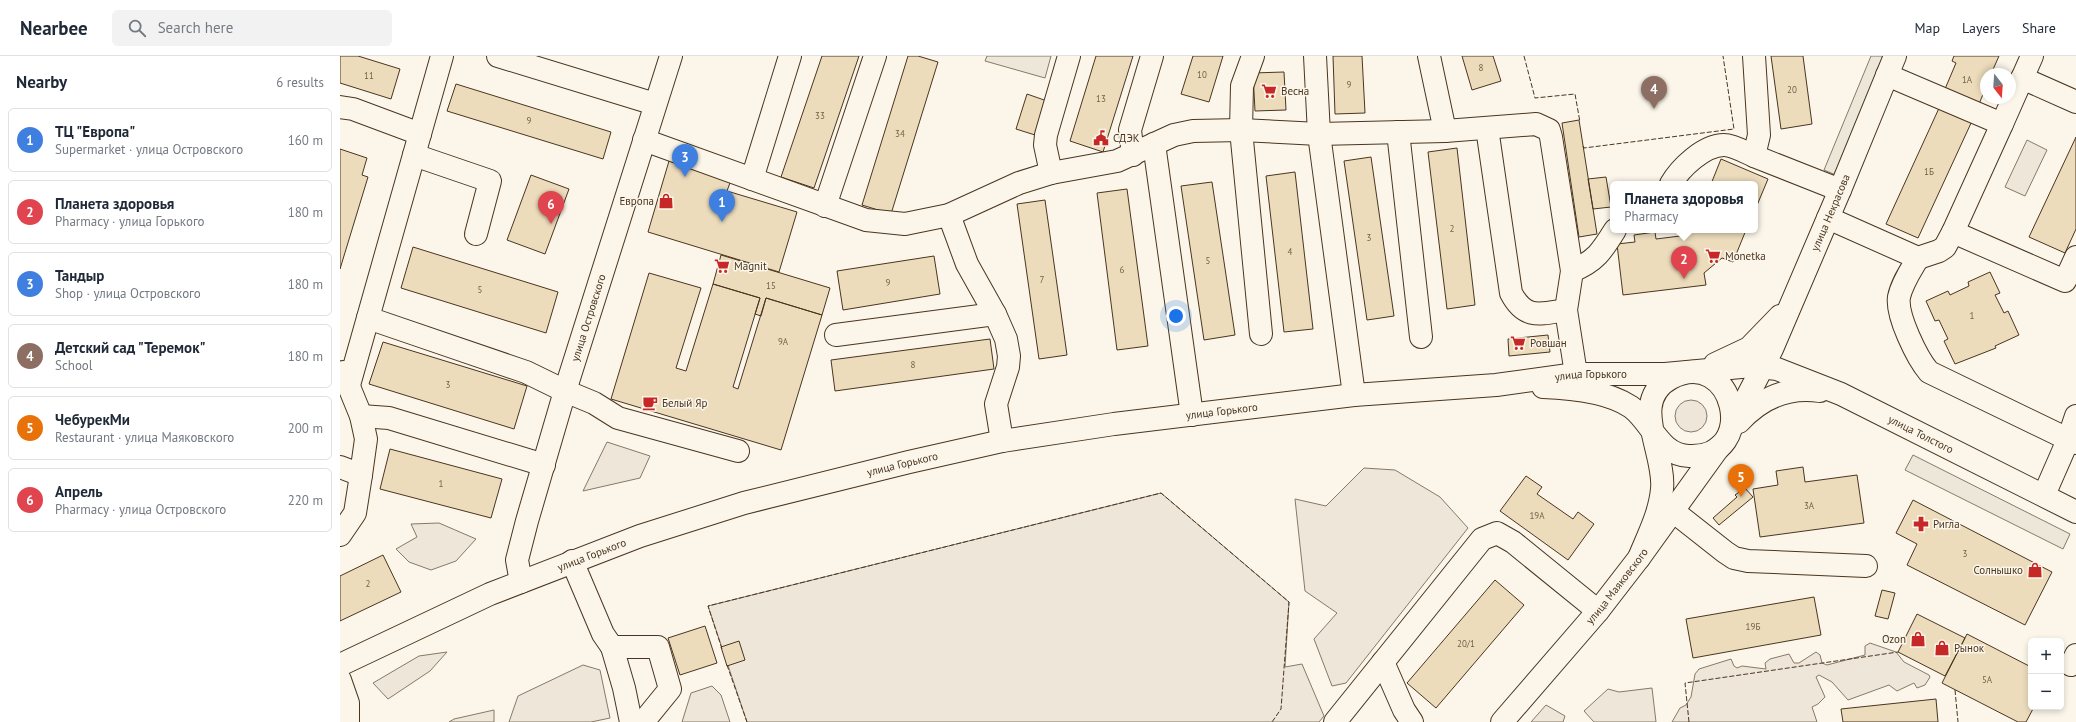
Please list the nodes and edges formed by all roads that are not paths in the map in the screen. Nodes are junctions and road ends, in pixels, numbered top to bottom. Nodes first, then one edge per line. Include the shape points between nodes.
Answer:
1 (442, 56) edge
2 (498, 56) edge
3 (671, 56) edge
4 (790, 56) edge
5 (875, 56) edge
6 (1152, 56) edge
7 (1253, 56) edge
8 (1315, 56) edge
9 (1430, 56) edge
10 (1754, 56) edge
11 (2032, 56) edge
12 (1064, 57) edge
13 (1891, 65) edge
14 (2022, 78) junction
15 (2076, 102) edge
16 (655, 104) junction
17 (340, 107) edge
18 (2002, 124) junction
19 (1488, 128) junction
20 (1241, 130) junction
21 (1446, 131) junction
22 (1398, 132) junction
23 (420, 134) junction
24 (1319, 134) junction
25 (644, 140) junction
26 (1154, 144) junction
27 (414, 155) junction
28 (1133, 155) junction
29 (1754, 156) junction
30 (1051, 173) junction
31 (752, 179) junction
32 (1673, 181) edge
33 (1840, 190) junction
34 (825, 206) junction
35 (949, 215) junction
36 (1828, 218) junction
37 (1953, 232) junction
38 (1613, 233) edge
39 (476, 234) dead end
40 (2076, 257) edge
41 (1918, 258) junction
42 (1572, 271) junction
43 (2070, 284) edge
44 (1790, 305) junction
45 (1566, 310) junction
46 (995, 314) junction
47 (368, 318) junction
48 (1261, 334) dead end
49 (836, 335) dead end
50 (1421, 337) dead end
51 (340, 365) edge
52 (1763, 367) junction
53 (1687, 373) junction
54 (1576, 374) junction
55 (349, 385) junction
56 (1496, 385) junction
57 (565, 391) junction
58 (1354, 394) junction
59 (1841, 394) junction
60 (1192, 415) junction
61 (361, 416) junction
62 (2076, 416) edge
63 (1653, 432) junction
64 (1727, 435) junction
65 (1002, 441) junction
66 (2072, 441) edge
67 (738, 452) dead end
68 (544, 465) junction
69 (340, 467) edge
70 (361, 474) junction
71 (2044, 495) junction
72 (1673, 511) junction
73 (2076, 512) edge
74 (340, 535) edge
75 (1639, 558) junction
76 (572, 561) junction
77 (1866, 566) dead end
78 (521, 582) junction
79 (1598, 610) junction
80 (612, 647) junction
81 (1383, 662) junction
82 (340, 665) edge
83 (340, 680) edge
84 (644, 720) edge
85 (348, 722) edge
86 (1335, 722) edge
87 (1412, 722) edge
88 (1502, 722) edge

1 - 23 street
2 - 16 street
3 - 16 street, улица Островского
4 - 31 street
5 - 34 street
6 - 28 street via 1130,130
7 - 20 street via 1242,86
8 - 24 street
9 - 21 street
10 - 29 street via 1759,135
11 - 14 street
12 - 30 street via 1046,135
13 - 18 street
13 - 33 street, улица Некрасова
14 - 15 street
14 - 18 street
16 - 25 street, улица Островского
17 - 23 street via 354,109
18 - 37 street
19 - 21 street
19 - 42 street via 1536,124 1549,130
19 - 45 street via 1511,293 1514,300 1535,314
20 - 24 street
20 - 26 street via 1193,131 1174,135
20 - 48 street
21 - 22 street
22 - 24 street
22 - 50 street
23 - 27 street
24 - 58 street
25 - 31 street
25 - 57 street, улица Островского
26 - 28 street
26 - 60 street
27 - 39 street via 490,181
27 - 47 street
28 - 30 street via 1117,161
29 - 32 street via 1726,145 1717,146 1684,165
29 - 33 street
30 - 35 street via 1019,183
31 - 34 street
33 - 36 street, улица Некрасова
34 - 35 street via 866,220 886,223 905,224
35 - 46 street via 967,264
36 - 41 street
36 - 44 street, улица Некрасова
37 - 41 street via 1945,247
37 - 43 street
38 - 42 street via 1594,260
40 - 43 street
41 - 66 street via 1901,289 1899,300 1900,310 1921,362 1929,372
42 - 45 street
44 - 52 street, улица Некрасова
44 - 53 street via 1749,348
45 - 54 street
46 - 49 street
46 - 65 street via 1006,339 1009,356 996,404
47 - 55 street
47 - 57 street via 526,372
51 - 55 street
52 - 53 street, улица Толстого
52 - 59 street, улица Толстого via 1790,374
52 - 64 street, улица Некрасова
53 - 54 street, улица Горького
53 - 63 street via 1663,384 1653,398 1649,415
53 - 64 street via 1708,376 1725,390 1733,411
54 - 56 street, улица Горького
55 - 61 street
56 - 58 street, улица Горького
56 - 63 street, улица Горького via 1551,387 1612,398 1639,413
57 - 67 street via 594,403 618,418
57 - 68 street, улица Островского
58 - 60 street, улица Горького
59 - 64 street via 1813,390 1781,392 1753,409
59 - 71 street, улица Толстого
60 - 65 street, улица Горького
61 - 68 street via 389,418
61 - 70 street via 366,439
62 - 66 street
63 - 64 street via 1666,448 1685,456 1709,453
63 - 75 street via 1660,459 1663,489 1655,521
64 - 72 street, улица Маяковского
65 - 76 street, улица Горького via 744,503 648,533
66 - 71 street
68 - 78 street, улица Островского via 517,560
69 - 70 street
70 - 74 street via 355,513
71 - 73 street, улица Толстого
72 - 75 street, улица Маяковского
72 - 77 street via 1734,558 1748,561
75 - 79 street, улица Маяковского
76 - 78 street, улица Горького
76 - 80 street via 603,634
78 - 82 street, улица Горького via 490,594
79 - 81 street via 1513,542 1497,533 1482,539
79 - 88 street, улица Маяковского
80 - 84 street via 624,688
80 - 84 street via 658,647 670,689
81 - 86 street
81 - 87 street
83 - 85 street via 348,703

